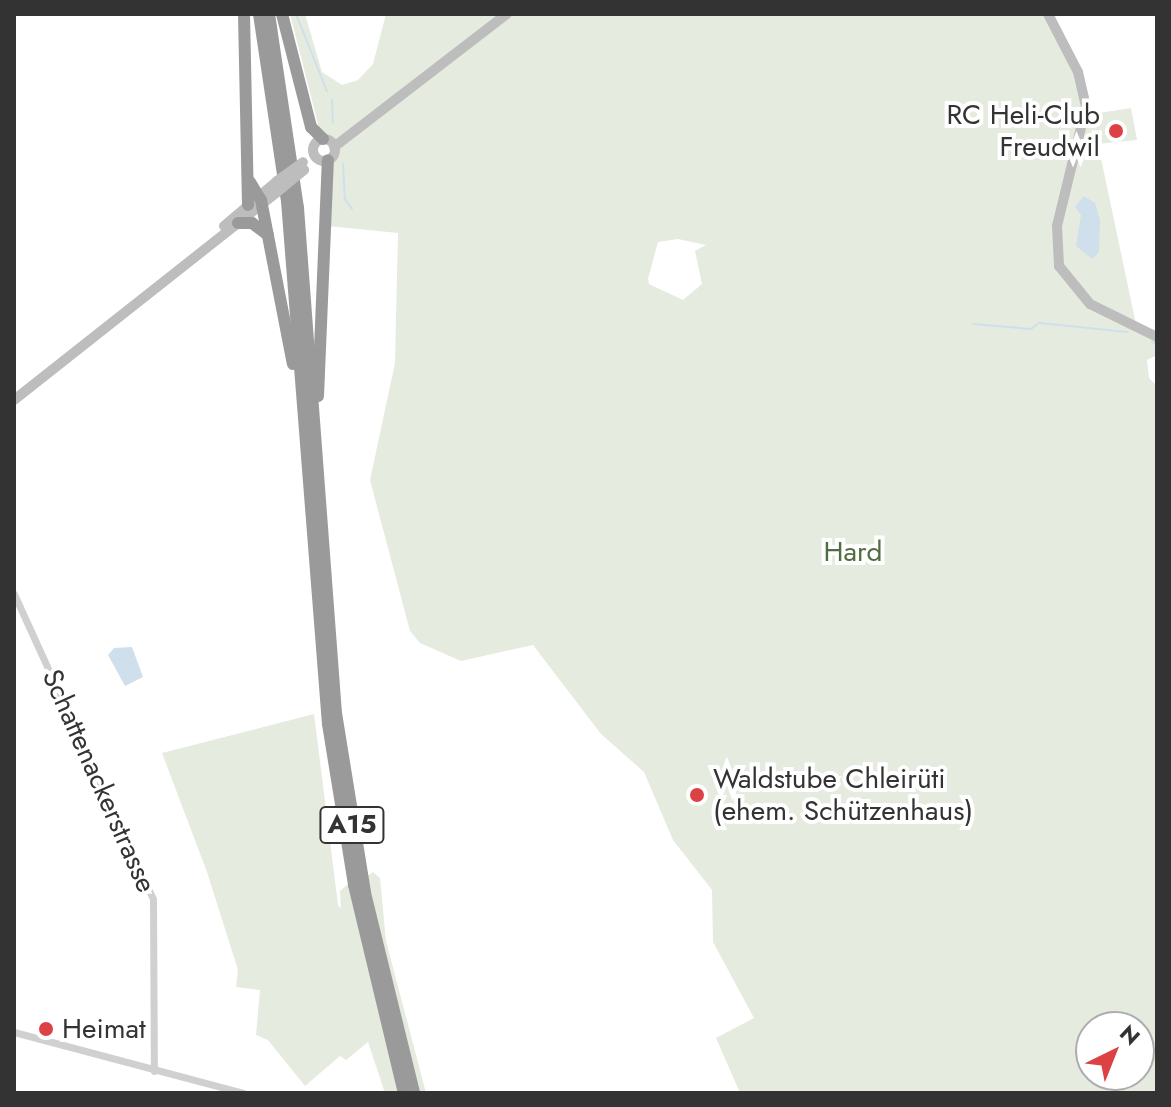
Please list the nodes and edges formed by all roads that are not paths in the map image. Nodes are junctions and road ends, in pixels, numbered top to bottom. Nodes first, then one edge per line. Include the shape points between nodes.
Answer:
1 (244, 14) edge
2 (259, 14) edge
3 (269, 14) edge
4 (282, 14) edge
5 (507, 14) edge
6 (1048, 14) edge
7 (329, 142) junction
8 (320, 157) junction
9 (256, 202) junction
10 (238, 223) junction
11 (268, 235) junction
12 (212, 240) junction
13 (1157, 337) edge
14 (14, 400) edge
15 (304, 422) junction
16 (314, 451) junction
17 (14, 594) edge
18 (14, 1032) edge
19 (154, 1071) junction
20 (243, 1093) edge
21 (404, 1093) edge
22 (414, 1093) edge

1 - 9 highway via 250,182
2 - 15 highway, A15 via 287,201
3 - 16 highway, A15 via 298,208
4 - 7 highway via 311,127
5 - 7 main road via 359,126
6 - 13 main road via 1078,72 1086,107 1057,226 1059,266 1090,304
7 - 8 main road
7 - 8 main road via 315,144
8 - 9 main road, bridge
8 - 16 highway
9 - 10 main road
9 - 11 highway
9 - 12 main road
10 - 11 highway via 252,223
10 - 12 main road
11 - 15 highway
12 - 14 main road
15 - 21 highway, A15 via 320,646 339,801 365,938
16 - 22 highway, A15 via 328,641 347,795 375,941
17 - 19 street, Schattenackerstrasse via 153,899
18 - 19 street
19 - 20 street via 213,1081

